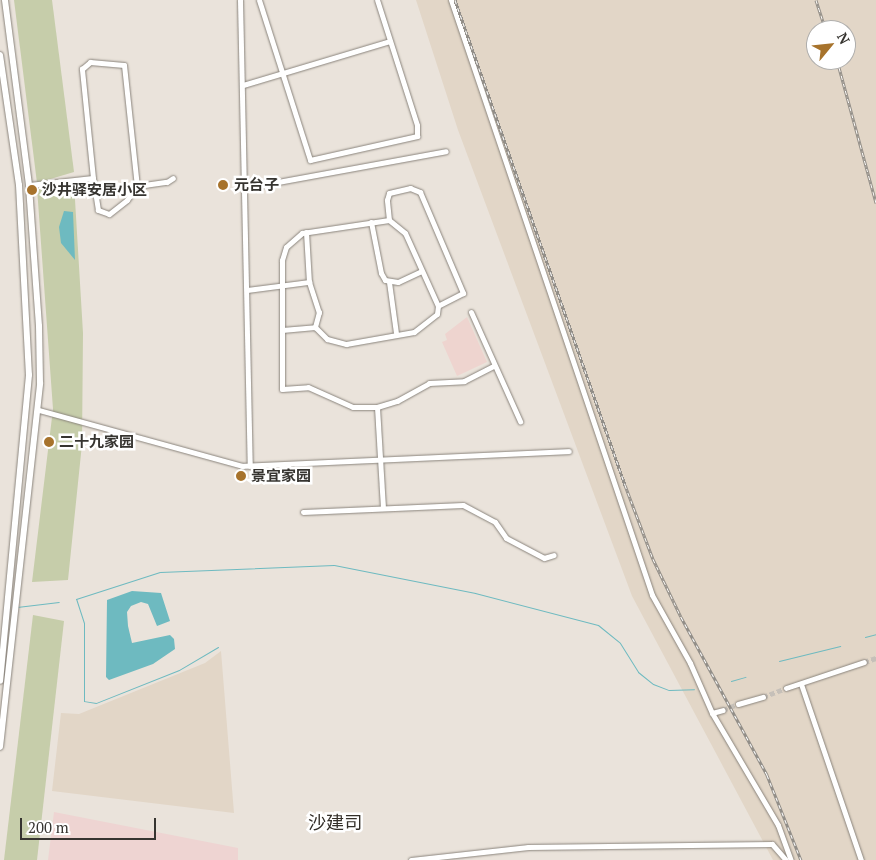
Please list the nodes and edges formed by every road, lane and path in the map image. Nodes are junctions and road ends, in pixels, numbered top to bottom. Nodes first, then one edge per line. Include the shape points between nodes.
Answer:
1 (5, 0) edge
2 (240, 0) edge
3 (259, 0) edge
4 (377, 0) edge
5 (451, 0) edge
6 (390, 41) junction
7 (0, 55) edge
8 (281, 74) junction
9 (243, 86) junction
10 (446, 151) dead end
11 (93, 178) junction
12 (173, 178) dead end
13 (29, 185) junction
14 (137, 186) junction
15 (245, 188) junction
16 (389, 220) junction
17 (371, 222) junction
18 (306, 232) junction
19 (422, 271) junction
20 (309, 282) junction
21 (389, 282) junction
22 (282, 285) junction
23 (247, 290) junction
24 (438, 306) junction
25 (470, 312) dead end
26 (315, 327) junction
27 (282, 330) junction
28 (396, 333) junction
29 (494, 366) junction
30 (377, 407) junction
31 (38, 410) junction
32 (520, 421) dead end
33 (569, 450) dead end
34 (379, 460) junction
35 (250, 466) junction
36 (383, 508) junction
37 (303, 512) dead end
38 (554, 555) dead end
39 (13, 602) junction
40 (11, 617) junction
41 (864, 662) tunnel mouth
42 (0, 682) edge
43 (800, 684) junction
44 (786, 688) tunnel mouth
45 (763, 697) tunnel mouth
46 (738, 704) tunnel mouth
47 (723, 710) tunnel mouth
48 (712, 713) junction
49 (0, 746) edge
50 (412, 860) edge
51 (786, 860) edge
52 (791, 860) edge
53 (861, 860) edge

1 - 13 main road
2 - 9 street
3 - 8 street
4 - 6 street
5 - 48 street via 652,595 690,662
6 - 8 street
6 - 8 street via 416,125 417,136 412,140 310,160
7 - 39 main road via 19,185 29,330 28,405
8 - 9 street
9 - 15 street
10 - 15 street
11 - 13 street
11 - 14 street via 98,210 109,214 127,200
11 - 14 street via 82,69 90,62 124,64
12 - 14 street via 159,184
13 - 31 main road via 39,326
15 - 23 street
16 - 17 street
16 - 19 street via 402,227
16 - 24 street via 387,200 390,193 410,188 420,192 463,293
17 - 18 street
17 - 21 street via 381,273
18 - 20 street
18 - 22 street via 286,247
19 - 21 street
19 - 24 street
20 - 22 street
20 - 26 street via 318,305
21 - 28 street
22 - 23 street
22 - 27 street
23 - 35 street
24 - 28 street via 437,314 414,332
25 - 29 street
26 - 27 street
26 - 28 street via 327,339 346,344
27 - 30 street via 282,389 308,387 353,407
29 - 30 street via 464,381 429,383 397,401
29 - 32 street
30 - 34 street
31 - 35 street
31 - 39 main road
33 - 34 street
34 - 35 street
34 - 36 street
36 - 37 street
36 - 38 street via 463,506 495,522 506,538 544,558
39 - 40 main road
40 - 42 main road
40 - 49 main road
41 - 43 street
43 - 44 street
43 - 53 street
45 - 46 street
47 - 48 street
48 - 52 street via 778,825
50 - 51 street via 528,847 772,844

